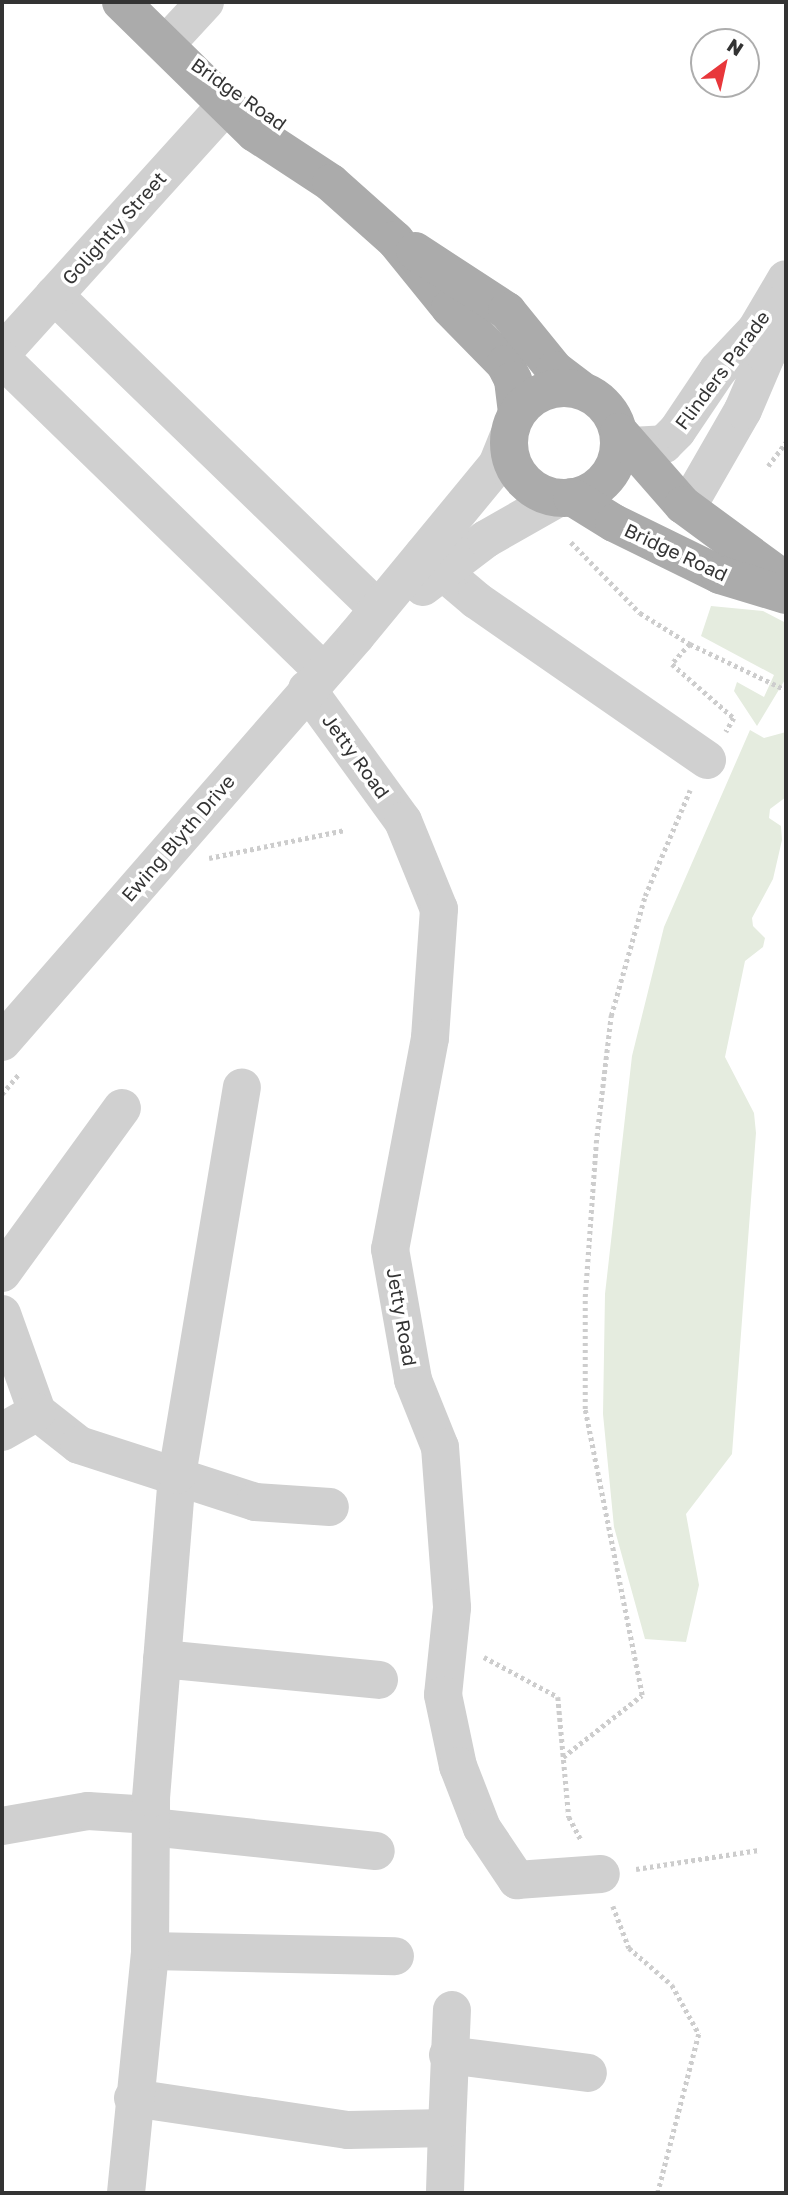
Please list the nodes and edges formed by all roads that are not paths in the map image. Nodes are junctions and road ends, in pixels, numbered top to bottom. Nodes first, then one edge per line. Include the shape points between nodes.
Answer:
1 (121, 2) edge
2 (205, 2) edge
3 (167, 43) junction
4 (227, 104) junction
5 (331, 183) junction
6 (395, 240) junction
7 (780, 290) edge
8 (54, 295) junction
9 (2, 353) edge
10 (2, 359) edge
11 (580, 389) junction
12 (513, 425) junction
13 (625, 439) junction
14 (555, 501) junction
15 (683, 505) junction
16 (614, 523) junction
17 (433, 564) junction
18 (786, 581) edge
19 (786, 595) edge
20 (367, 622) junction
21 (315, 680) junction
22 (707, 760) road end
23 (15, 1053) edge
24 (242, 1087) dead end
25 (122, 1108) dead end
26 (2, 1273) edge
27 (2, 1314) edge
28 (37, 1412) junction
29 (2, 1432) edge
30 (177, 1475) junction
31 (330, 1507) dead end
32 (162, 1659) junction
33 (379, 1680) dead end
34 (151, 1821) junction
35 (2, 1826) edge
36 (376, 1852) dead end
37 (601, 1874) road end
38 (150, 1951) junction
39 (395, 1956) dead end
40 (452, 2010) dead end
41 (448, 2055) junction
42 (588, 2073) dead end
43 (133, 2098) junction
44 (447, 2128) junction
45 (126, 2193) edge
46 (445, 2193) edge

1 - 3 main road, Bridge Road
2 - 3 street
3 - 4 main road, Bridge Road
3 - 5 main road, Bridge Road via 271,112
4 - 5 main road, Bridge Road via 256,132
4 - 8 street, Golightly Street
5 - 6 main road, Bridge Road
6 - 11 main road, Bridge Road via 508,311 555,370
6 - 12 main road, Bridge Road via 450,308 505,364 513,380
7 - 13 street, Flinders Parade via 664,444
7 - 15 street, Flinders Parade via 765,356 743,410 693,497
8 - 9 street, Golightly Street
8 - 20 street
10 - 21 street
11 - 12 main road via 545,390
11 - 13 main road via 611,414
12 - 14 main road via 516,471 527,484
12 - 17 street, Ewing Blyth Drive via 498,465
13 - 14 main road via 603,481
13 - 15 main road, Bridge Road
14 - 16 main road, Bridge Road
14 - 17 street, Ewing Blyth Drive
15 - 16 main road
15 - 18 main road, Bridge Road
16 - 19 main road, Bridge Road via 720,575
17 - 20 street, Ewing Blyth Drive
17 - 22 street
20 - 21 street, Ewing Blyth Drive
21 - 23 street, Ewing Blyth Drive
21 - 37 street, Jetty Road via 403,821 439,909 430,1038 390,1249 413,1380 440,1447 452,1608 443,1695 458,1766 482,1828 517,1880
24 - 30 street
25 - 26 street
27 - 28 street
28 - 29 street
28 - 30 street via 79,1445
30 - 31 street via 255,1502
30 - 32 street
32 - 33 street
32 - 34 street
34 - 35 street via 88,1811
34 - 36 street
34 - 38 street
38 - 39 street
38 - 43 street
40 - 41 street
41 - 42 street
41 - 44 street
43 - 44 street via 348,2130
43 - 45 street
44 - 46 street

